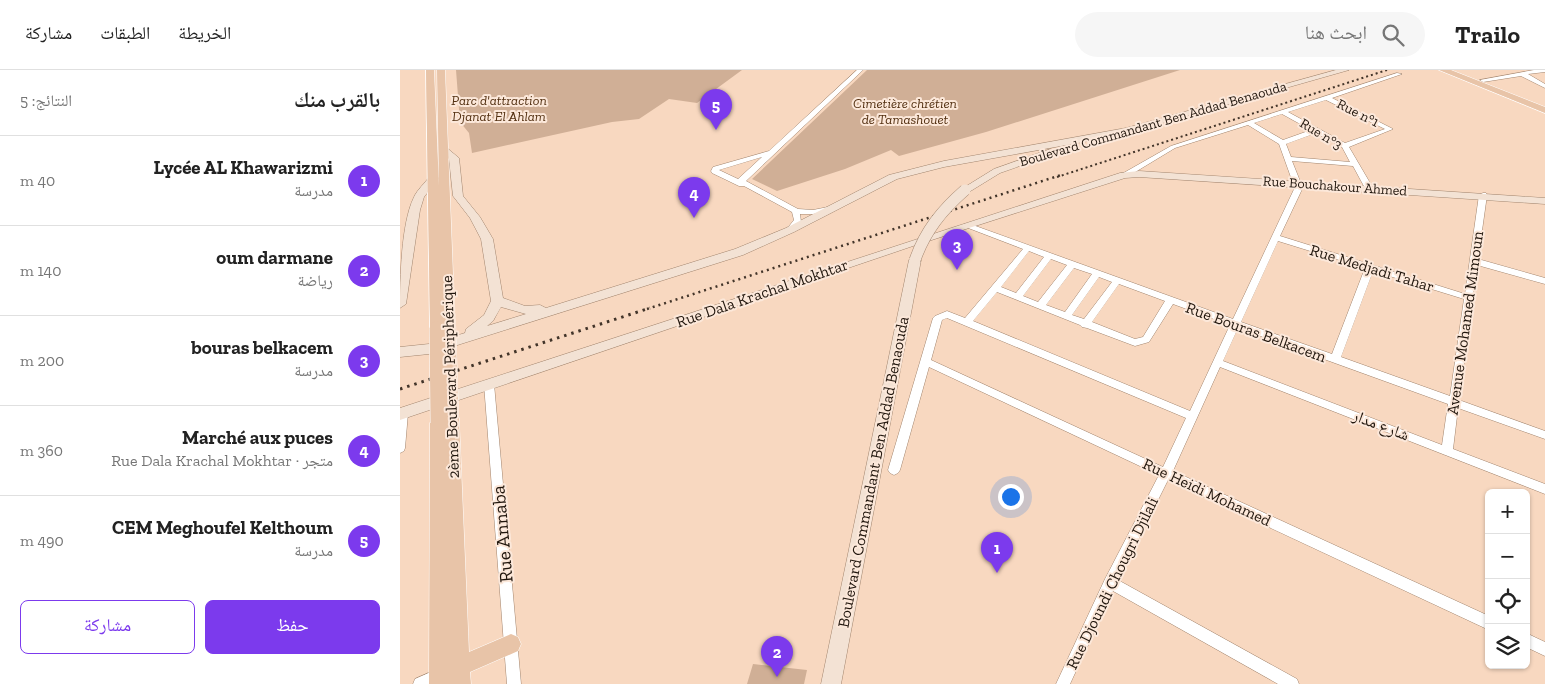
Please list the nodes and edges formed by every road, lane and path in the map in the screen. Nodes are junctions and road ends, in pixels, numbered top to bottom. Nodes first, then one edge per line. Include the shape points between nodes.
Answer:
1 (430, 70) edge
2 (441, 70) edge
3 (860, 70) edge
4 (1327, 70) edge
5 (1345, 70) edge
6 (1443, 70) edge
7 (1459, 70) edge
8 (1545, 70) edge
9 (1399, 74) dead end
10 (1523, 74) junction
11 (1317, 77) junction
12 (1484, 80) junction
13 (1545, 86) edge
14 (1326, 97) junction
15 (1545, 102) edge
16 (1545, 110) edge
17 (1282, 111) junction
18 (1249, 123) junction
19 (1125, 130) junction
20 (1316, 130) junction
21 (1282, 143) junction
22 (1345, 146) junction
23 (444, 150) junction
24 (770, 153) junction
25 (1288, 159) junction
26 (1355, 164) junction
27 (1124, 175) junction
28 (434, 178) junction
29 (1299, 183) junction
30 (742, 184) junction
31 (1369, 188) junction
32 (1483, 195) junction
33 (1545, 201) edge
34 (828, 209) junction
35 (796, 211) junction
36 (967, 226) junction
37 (790, 230) junction
38 (1275, 237) junction
39 (1027, 249) junction
40 (1048, 257) junction
41 (1474, 261) junction
42 (1071, 265) junction
43 (1370, 267) junction
44 (1096, 274) junction
45 (1117, 281) junction
46 (1545, 281) edge
47 (995, 288) junction
48 (1017, 297) junction
49 (1469, 298) junction
50 (497, 301) junction
51 (1170, 301) junction
52 (400, 304) edge
53 (1040, 306) junction
54 (558, 308) junction
55 (1066, 317) junction
56 (967, 322) junction
57 (1235, 324) junction
58 (1085, 325) junction
59 (442, 327) junction
60 (457, 340) junction
61 (400, 352) edge
62 (1335, 360) junction
63 (926, 362) junction
64 (1217, 362) junction
65 (489, 384) junction
66 (1455, 403) junction
67 (402, 413) edge
68 (1191, 416) junction
69 (1545, 435) edge
70 (400, 448) edge
71 (1447, 451) junction
72 (894, 470) dead end
73 (1166, 472) junction
74 (1545, 489) edge
75 (1110, 583) junction
76 (1485, 621) edge
77 (1530, 642) edge
78 (511, 644) junction
79 (1545, 649) edge
80 (450, 678) edge
81 (420, 684) edge
82 (514, 684) edge
83 (834, 684) edge
84 (1063, 684) edge
85 (1292, 684) edge

1 - 28 main road, 2ème Boulevard Périphérique
2 - 23 main road, 2ème Boulevard Périphérique
3 - 24 street
4 - 11 street
5 - 11 street, Boulevard Commandant Ben Addad Benaouda
6 - 16 main road
7 - 12 main road
8 - 10 street
9 - 14 street
10 - 12 street
10 - 13 street
11 - 19 street, Boulevard Commandant Ben Addad Benaouda
12 - 15 main road
14 - 17 street
14 - 22 street, Rue n°1 via 1390,129
17 - 18 street
17 - 20 street, Rue n°3
18 - 21 street
18 - 27 street via 1174,147
19 - 34 street via 914,170
19 - 83 street, Boulevard Commandant Ben Addad Benaouda, bridge via 1010,165 983,178 949,204 929,227 915,260
20 - 21 street
20 - 22 street, Rue n°3
21 - 25 street
22 - 26 street, Rue n°3
23 - 50 street via 454,158 458,196 487,239
23 - 59 main road, 2ème Boulevard Périphérique
24 - 30 street via 743,178
24 - 30 street via 716,169
25 - 26 street
25 - 29 street
26 - 31 street, Rue n°3
27 - 29 street, Rue Bouchakour Ahmed
27 - 36 street, Rue Dala Krachal Mokhtar
28 - 52 street via 419,197 415,210
28 - 59 main road, 2ème Boulevard Périphérique
29 - 31 street, Rue Bouchakour Ahmed
29 - 38 street, Rue Djoundi Chougri Djilali
30 - 35 street
31 - 32 street, Rue Bouchakour Ahmed
32 - 33 street, Rue Bouchakour Ahmed
32 - 41 street, Avenue Mohamed Mimoun
34 - 35 street
34 - 37 street
35 - 37 street via 798,220
36 - 39 street, Rue Bouras Belkacem
36 - 65 street, Rue Dala Krachal Mokhtar
37 - 54 street via 739,252
38 - 43 street, Rue Medjadi Tahar
38 - 57 street, Rue Djoundi Chougri Djilali
39 - 40 street, Rue Bouras Belkacem
39 - 47 street
40 - 42 street, Rue Bouras Belkacem
40 - 48 street
41 - 46 street
41 - 49 street, Avenue Mohamed Mimoun
42 - 44 street, Rue Bouras Belkacem
42 - 53 street
43 - 49 street, Rue Medjadi Tahar
43 - 62 street
44 - 45 street, Rue Bouras Belkacem
44 - 55 street
45 - 51 street, Rue Bouras Belkacem
45 - 58 street
47 - 48 street
47 - 56 street
48 - 53 street
49 - 66 street, Avenue Mohamed Mimoun
50 - 54 street via 525,310
50 - 60 street via 488,318
51 - 57 street, Rue Bouras Belkacem
51 - 58 street via 1146,340 1139,343 1130,343
53 - 55 street
54 - 60 street
55 - 58 street
56 - 63 street via 947,314 938,318
56 - 68 street
57 - 62 street, Rue Bouras Belkacem
57 - 64 street, Rue Djoundi Chougri Djilali
59 - 80 main road, 2ème Boulevard Périphérique, bridge
60 - 61 street via 414,352
62 - 66 street, Rue Bouras Belkacem
63 - 72 street
63 - 73 street, Rue Heidi Mohamed
64 - 68 street, Rue Djoundi Chougri Djilali
64 - 71 street, شارع مدار
65 - 67 street, Rue Dala Krachal Mokhtar
65 - 78 street, Rue Annaba
66 - 69 street, Rue Bouras Belkacem
66 - 71 street, Avenue Mohamed Mimoun
67 - 70 street
68 - 73 street, Rue Djoundi Chougri Djilali
71 - 74 street, شارع مدار
73 - 75 street, Rue Djoundi Chougri Djilali
73 - 76 street, Rue Heidi Mohamed
75 - 84 street, Rue Djoundi Chougri Djilali
75 - 85 street
77 - 79 street
78 - 80 main road
78 - 82 street, Rue Annaba
80 - 81 street

